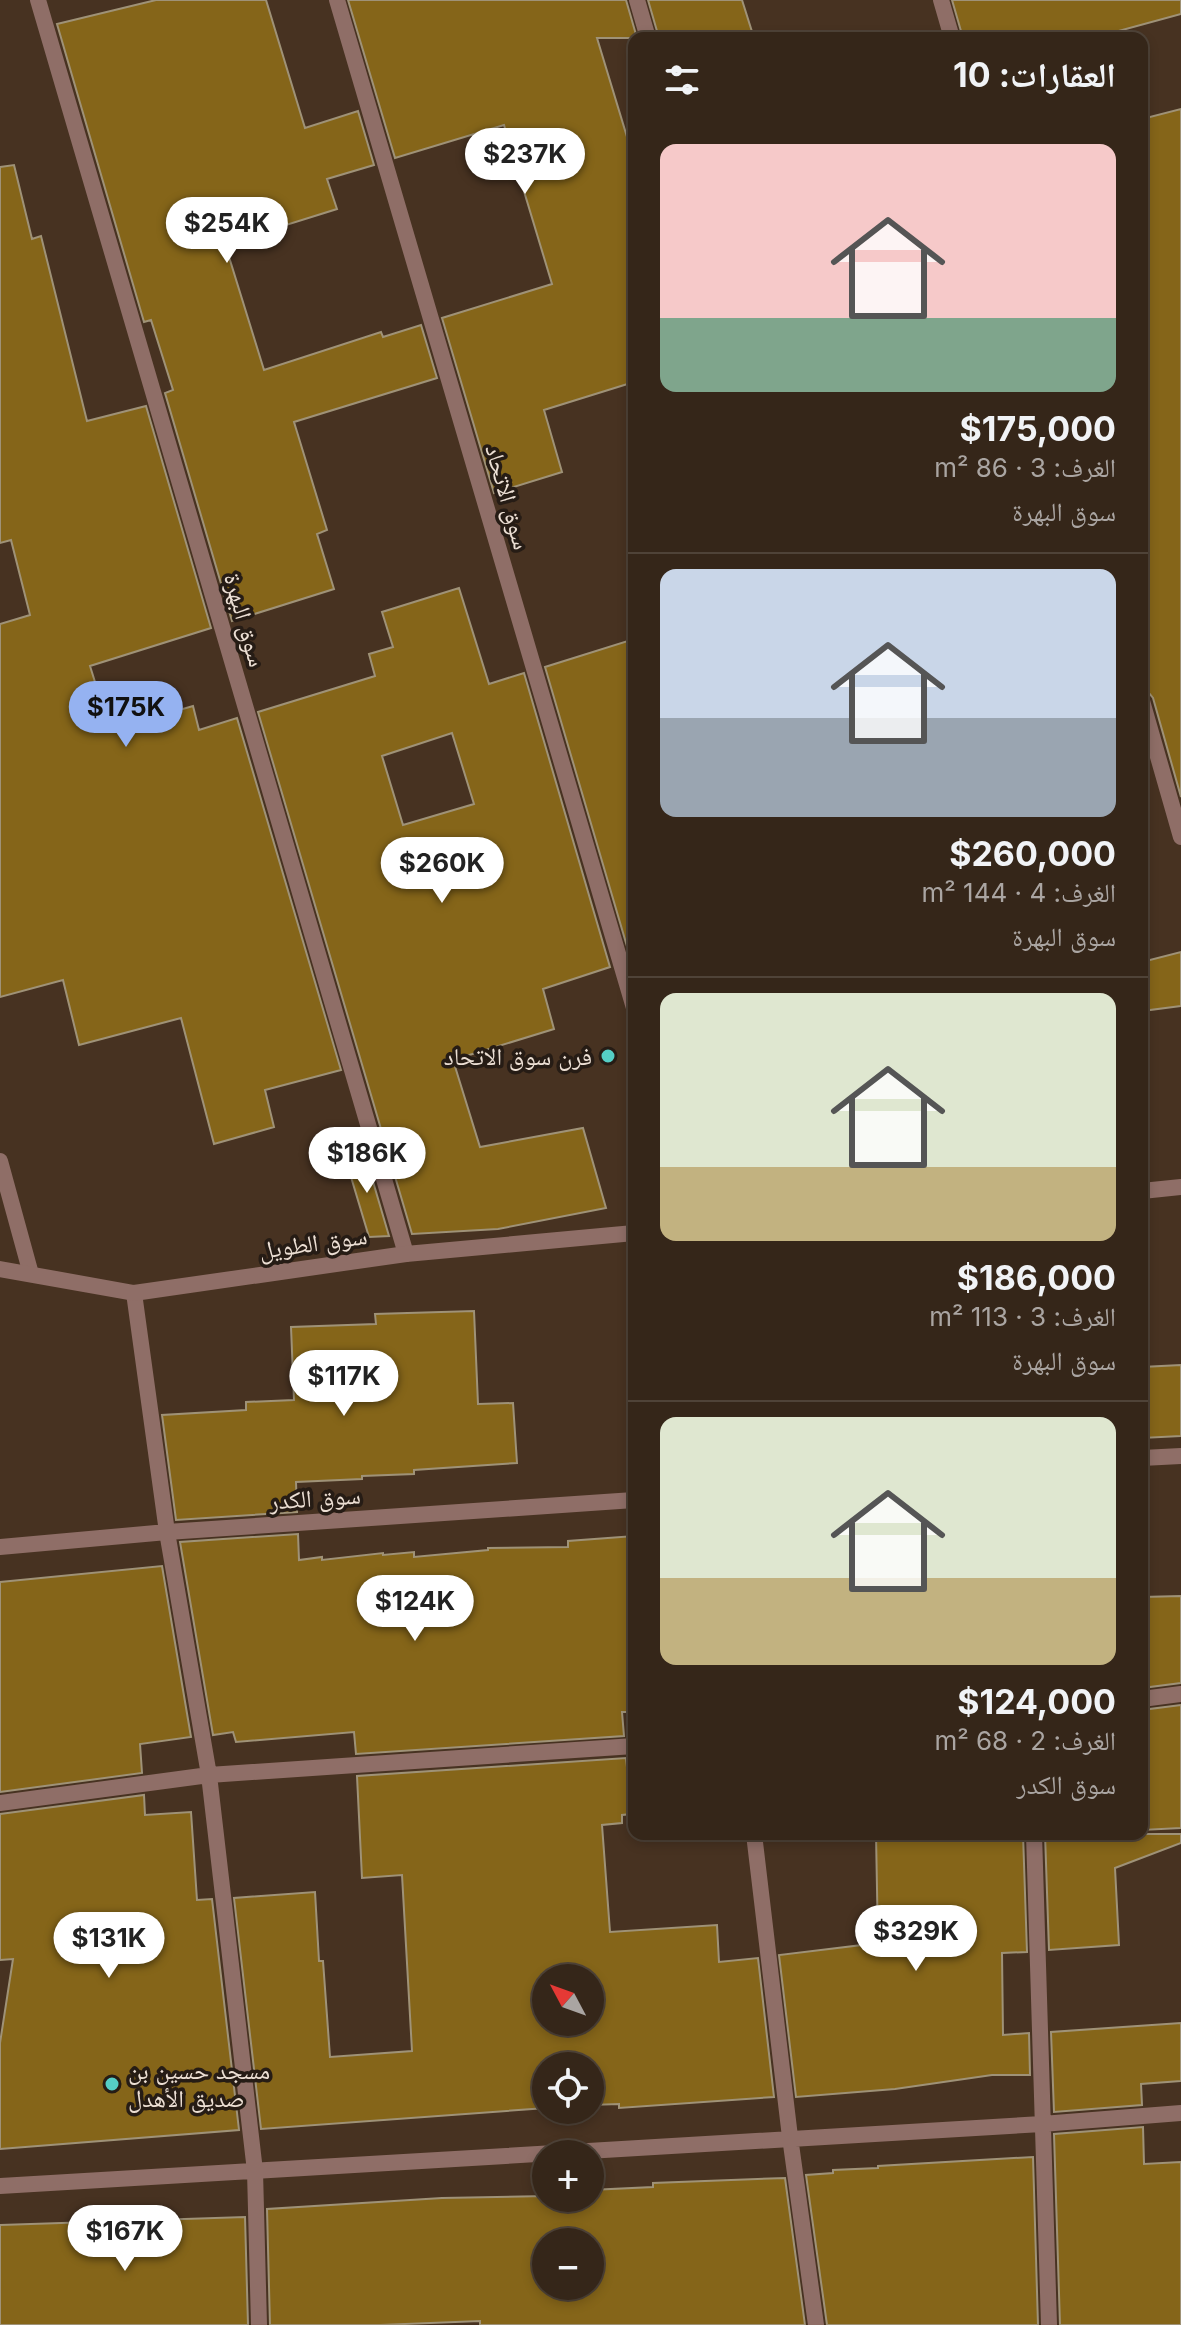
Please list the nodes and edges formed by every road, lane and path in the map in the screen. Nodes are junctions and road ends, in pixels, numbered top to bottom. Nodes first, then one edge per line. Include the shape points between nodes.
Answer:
1 (38, 0) edge
2 (337, 0) edge
3 (637, 0) edge
4 (941, 0) edge
5 (646, 32) edge
6 (950, 32) edge
7 (1148, 722) edge
8 (1181, 837) edge
9 (628, 988) edge
10 (0, 1161) edge
11 (1181, 1187) edge
12 (1148, 1190) edge
13 (628, 1234) edge
14 (406, 1254) junction
15 (0, 1269) edge
16 (31, 1274) junction
17 (134, 1293) junction
18 (1181, 1456) edge
19 (1148, 1458) edge
20 (628, 1500) edge
21 (167, 1532) junction
22 (0, 1547) edge
23 (1181, 1694) edge
24 (1148, 1698) edge
25 (628, 1746) edge
26 (209, 1775) junction
27 (0, 1803) edge
28 (755, 1840) edge
29 (1034, 1840) edge
30 (1181, 2113) edge
31 (1042, 2124) junction
32 (790, 2137) junction
33 (255, 2171) junction
34 (0, 2186) edge
35 (259, 2325) edge
36 (816, 2325) edge
37 (1049, 2325) edge

1 - 14 street, سوق البهرة
2 - 9 street, سوق الاتحاد
3 - 5 street
4 - 6 street
7 - 8 street
10 - 16 street
11 - 12 street
13 - 14 street, سوق الطويل
14 - 17 street, سوق الطويل
15 - 16 street, سوق الطويل
16 - 17 street, سوق الطويل
17 - 21 street
18 - 19 street
20 - 21 street, سوق الكدر
21 - 22 street, سوق الكدر
21 - 26 street
23 - 24 street
25 - 26 street
26 - 27 street
26 - 33 street
28 - 32 street
29 - 31 street
30 - 31 street
31 - 32 street
31 - 37 street
32 - 33 street
32 - 36 street
33 - 34 street
33 - 35 street

